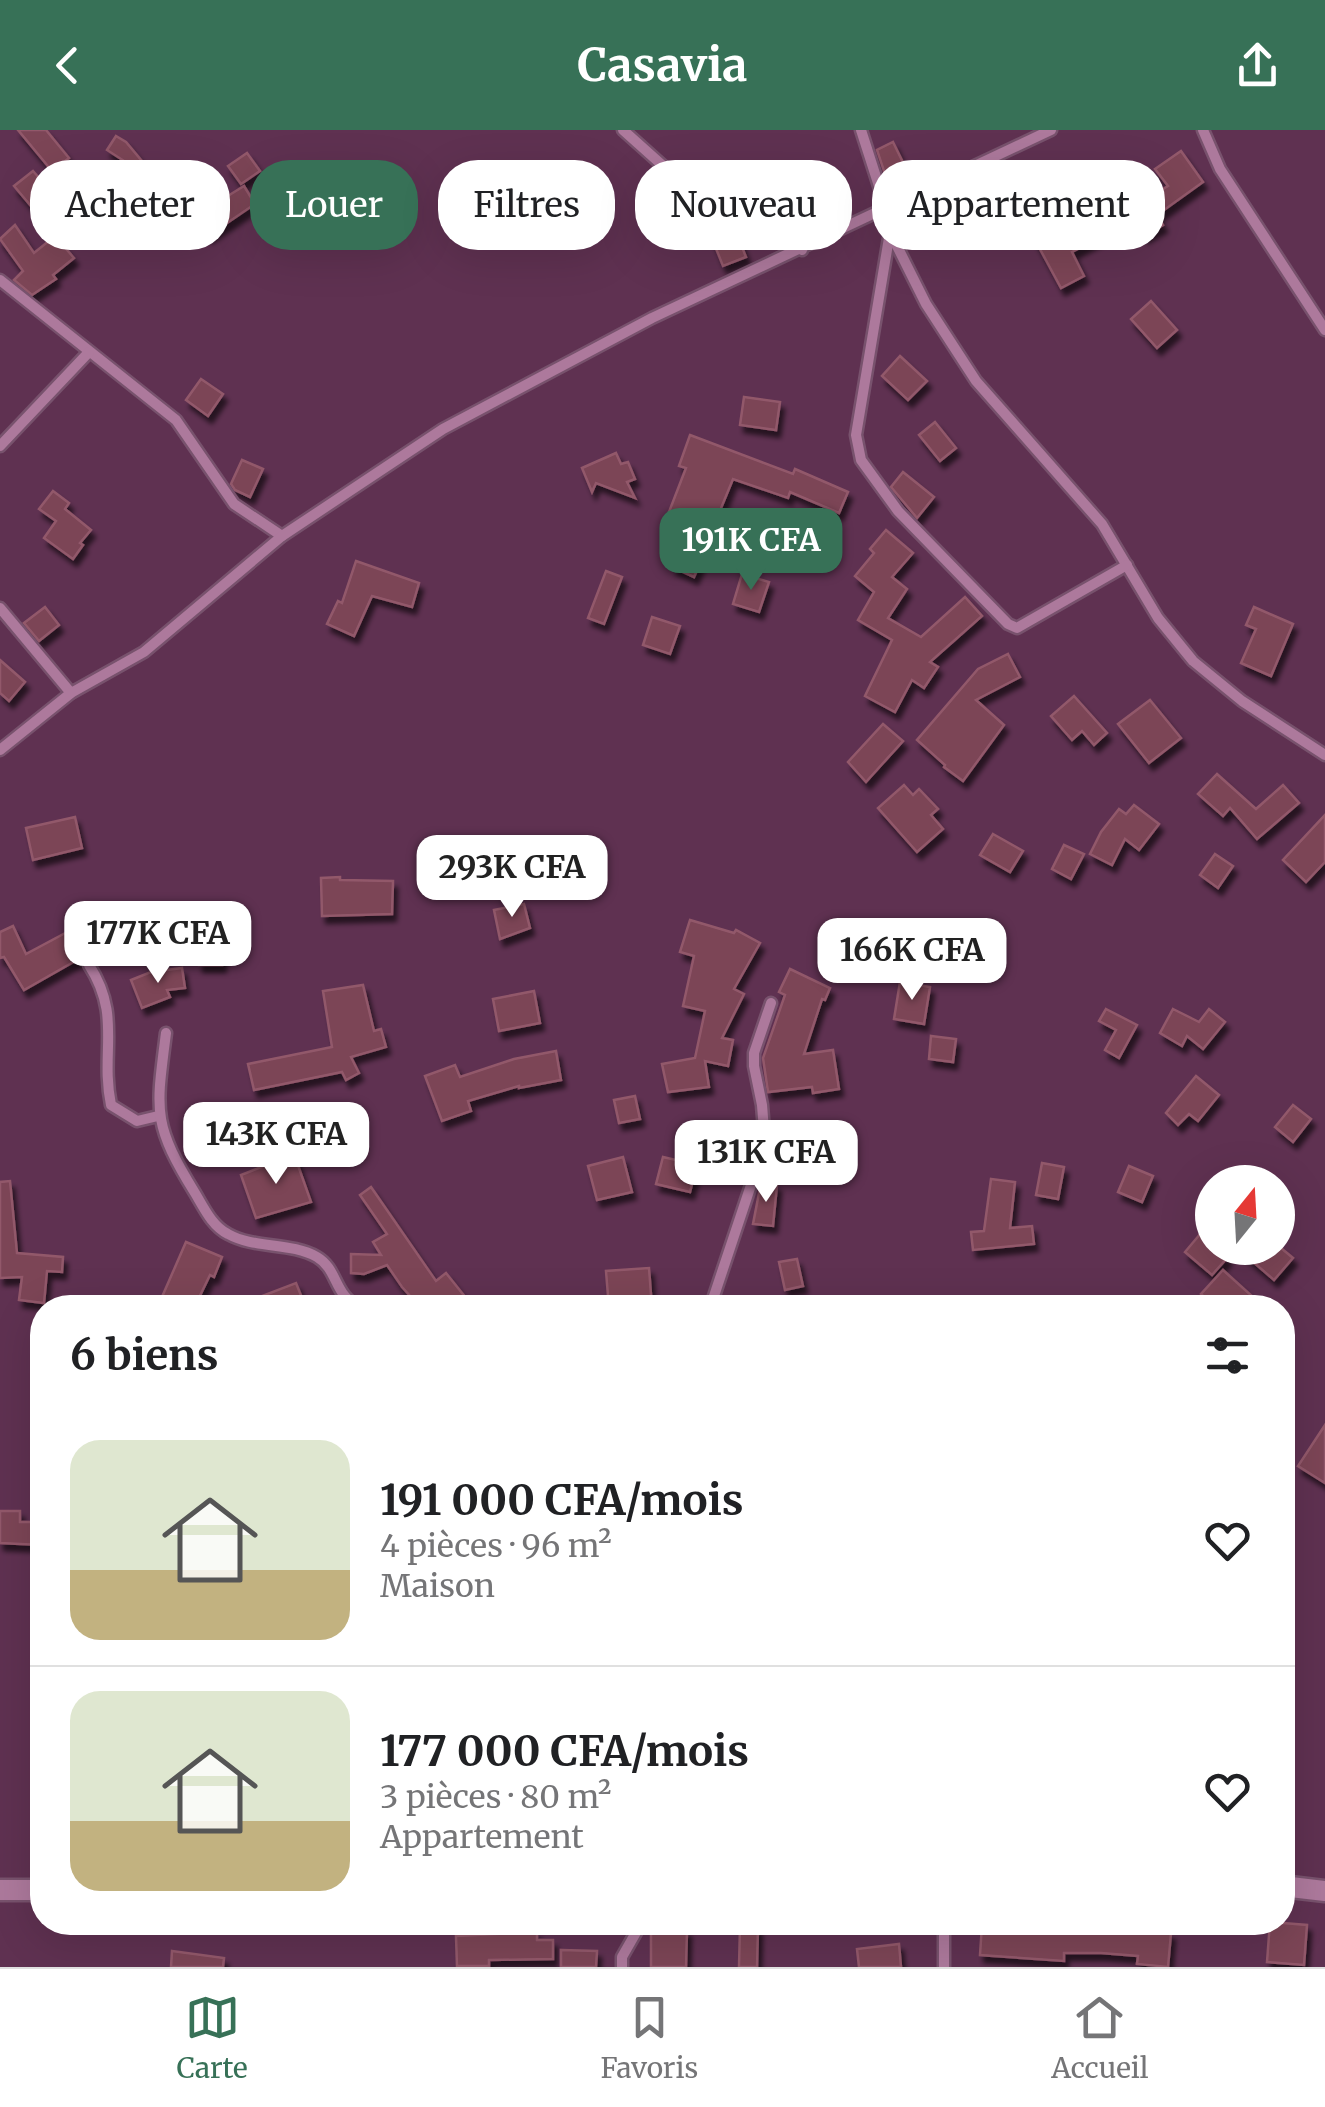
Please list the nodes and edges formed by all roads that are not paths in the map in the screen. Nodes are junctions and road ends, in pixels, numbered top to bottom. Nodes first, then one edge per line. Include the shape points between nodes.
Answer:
1 (623, 130) edge
2 (861, 130) edge
3 (1051, 130) edge
4 (1203, 130) edge
5 (656, 160) edge
6 (988, 160) edge
7 (872, 164) edge
8 (802, 250) edge
9 (887, 250) edge
10 (899, 250) edge
11 (0, 280) edge
12 (1325, 330) edge
13 (90, 352) junction
14 (0, 446) edge
15 (282, 536) junction
16 (1127, 565) junction
17 (0, 608) edge
18 (70, 693) junction
19 (0, 750) edge
20 (1325, 755) edge
21 (88, 965) dead end
22 (771, 1003) dead end
23 (166, 1033) dead end
24 (158, 1116) junction
25 (341, 1295) edge
26 (714, 1295) edge
27 (1295, 1888) edge
28 (0, 1890) edge
29 (30, 1890) edge
30 (1325, 1891) edge
31 (635, 1935) edge
32 (944, 1935) edge
33 (622, 1967) edge
34 (944, 1967) edge

1 - 5 street
2 - 7 street
3 - 6 street
4 - 12 street via 1220,169
8 - 15 street via 490,402
9 - 16 street via 856,435 861,460 898,511 1017,628
10 - 16 street via 976,381 1102,524
11 - 13 street
13 - 14 street
13 - 15 street via 176,420 234,504
15 - 18 street via 144,652
16 - 20 street via 1193,661
17 - 18 street
18 - 19 street
21 - 24 street via 104,988 111,1106 137,1121
22 - 26 street via 754,1053 766,1132 762,1156
23 - 24 street
24 - 25 street via 171,1155 212,1222 226,1234 322,1260
27 - 30 main road
28 - 29 main road
31 - 33 street
32 - 34 street

